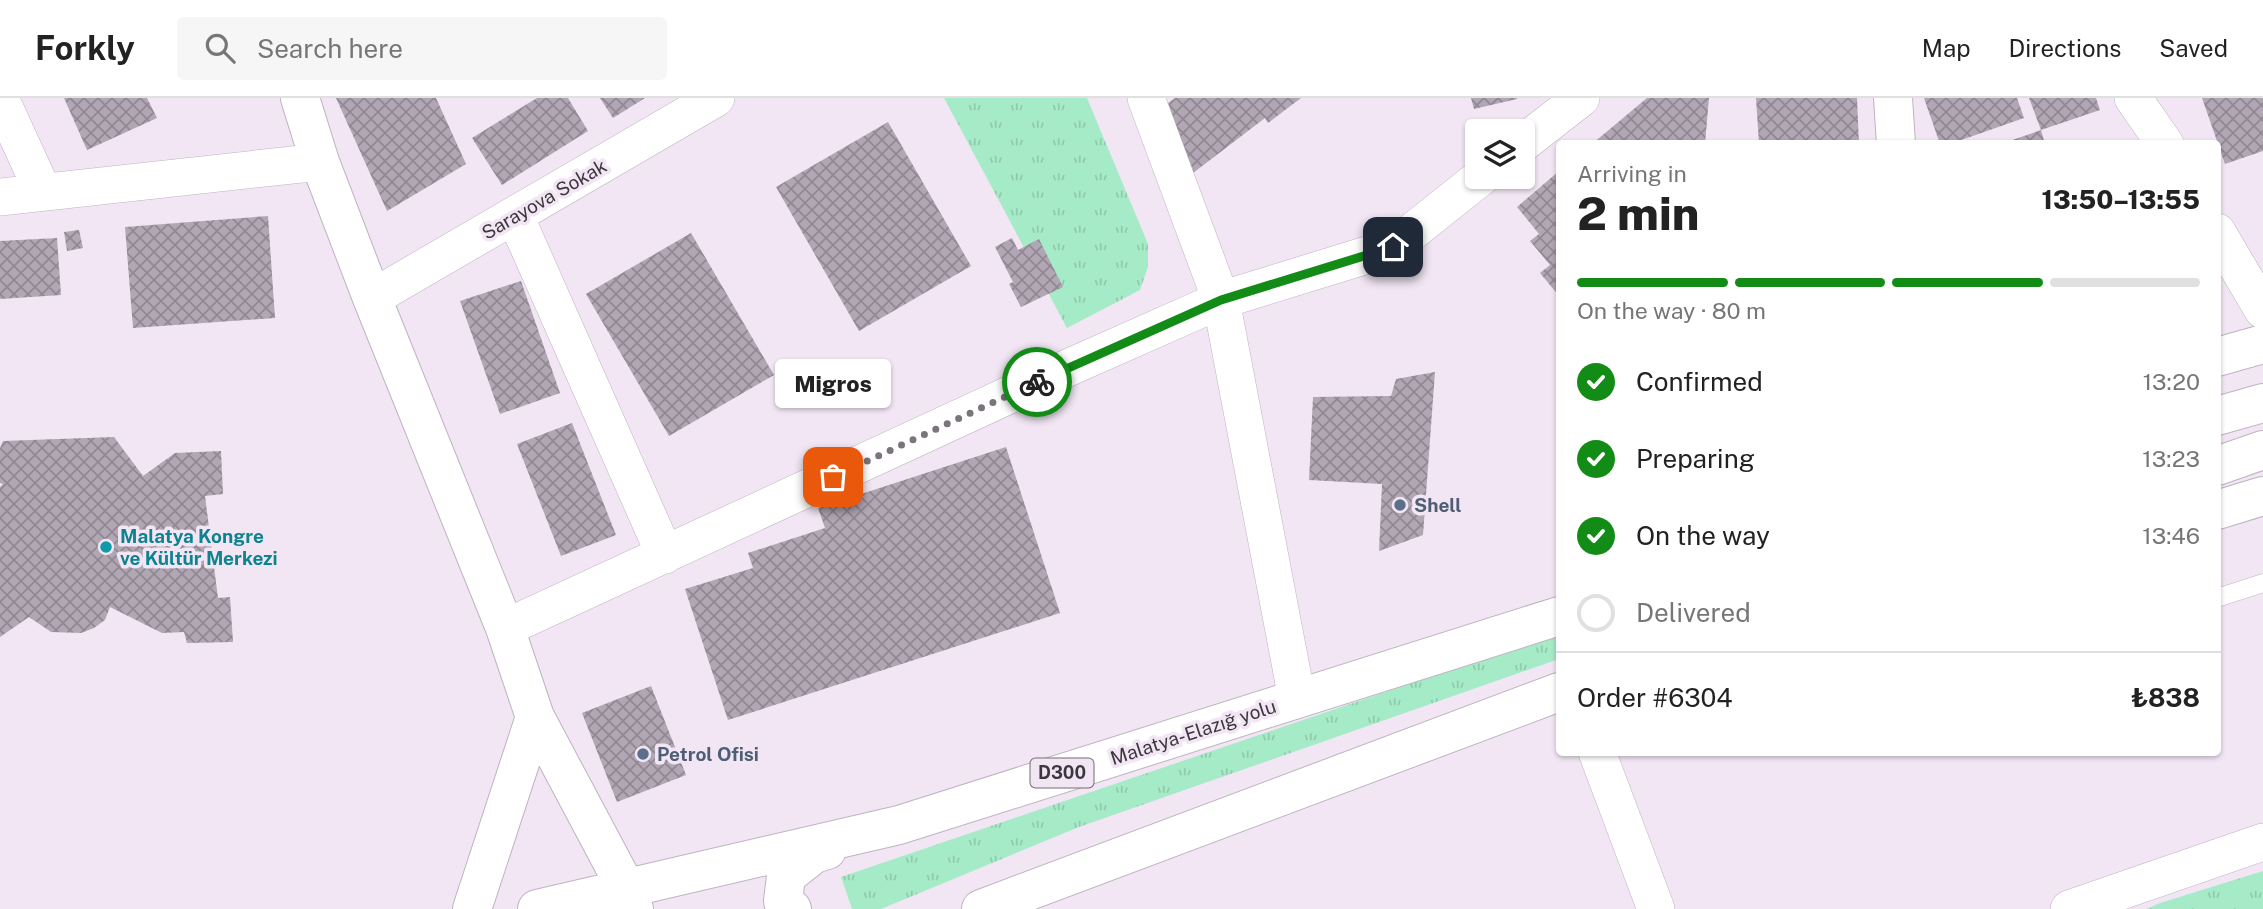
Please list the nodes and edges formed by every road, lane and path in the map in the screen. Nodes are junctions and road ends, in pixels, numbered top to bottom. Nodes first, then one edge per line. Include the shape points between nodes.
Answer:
1 (0, 98) edge
2 (300, 98) edge
3 (716, 98) edge
4 (1581, 98) edge
5 (1892, 98) edge
6 (2133, 98) edge
7 (1149, 99) edge
8 (1535, 134) edge
9 (1895, 140) edge
10 (2162, 140) edge
11 (320, 162) junction
12 (1466, 189) edge
13 (43, 192) junction
14 (0, 197) edge
15 (515, 216) junction
16 (2221, 239) edge
17 (372, 298) junction
18 (1221, 300) junction
19 (2263, 310) edge
20 (2263, 344) edge
21 (2221, 356) edge
22 (2263, 403) edge
23 (2221, 415) edge
24 (2263, 450) edge
25 (2221, 465) edge
26 (2263, 496) edge
27 (2221, 509) edge
28 (665, 555) junction
29 (2263, 583) edge
30 (2221, 597) edge
31 (1552, 617) edge
32 (505, 628) junction
33 (1556, 693) edge
34 (1297, 699) junction
35 (536, 716) junction
36 (1599, 756) edge
37 (899, 825) junction
38 (2263, 842) edge
39 (611, 901) edge
40 (472, 909) edge
41 (537, 909) edge
42 (792, 909) edge
43 (981, 909) edge
44 (1656, 909) edge
45 (2069, 909) edge

1 - 13 street
2 - 11 main road
3 - 15 street, Sarayova Sokak
4 - 8 street
5 - 9 main road
6 - 10 street
7 - 18 street
11 - 13 street
11 - 17 main road
12 - 18 street via 1393,247
13 - 14 street
15 - 17 street, Sarayova Sokak
15 - 28 street
16 - 19 street
17 - 32 main road
18 - 28 street
18 - 34 street
20 - 21 main road
22 - 23 main road
24 - 25 main road
26 - 27 main road
28 - 32 street
29 - 30 lane
31 - 34 main road, Malatya-Elazığ yolu / D300
32 - 35 main road
33 - 43 main road
34 - 37 main road, Malatya-Elazığ yolu / D300
35 - 39 main road
35 - 40 main road
36 - 44 street
37 - 39 main road, Malatya-Elazığ yolu / D300
37 - 42 main road via 814,855 786,876 783,901
38 - 45 street
39 - 41 main road, Malatya-Elazığ yolu

